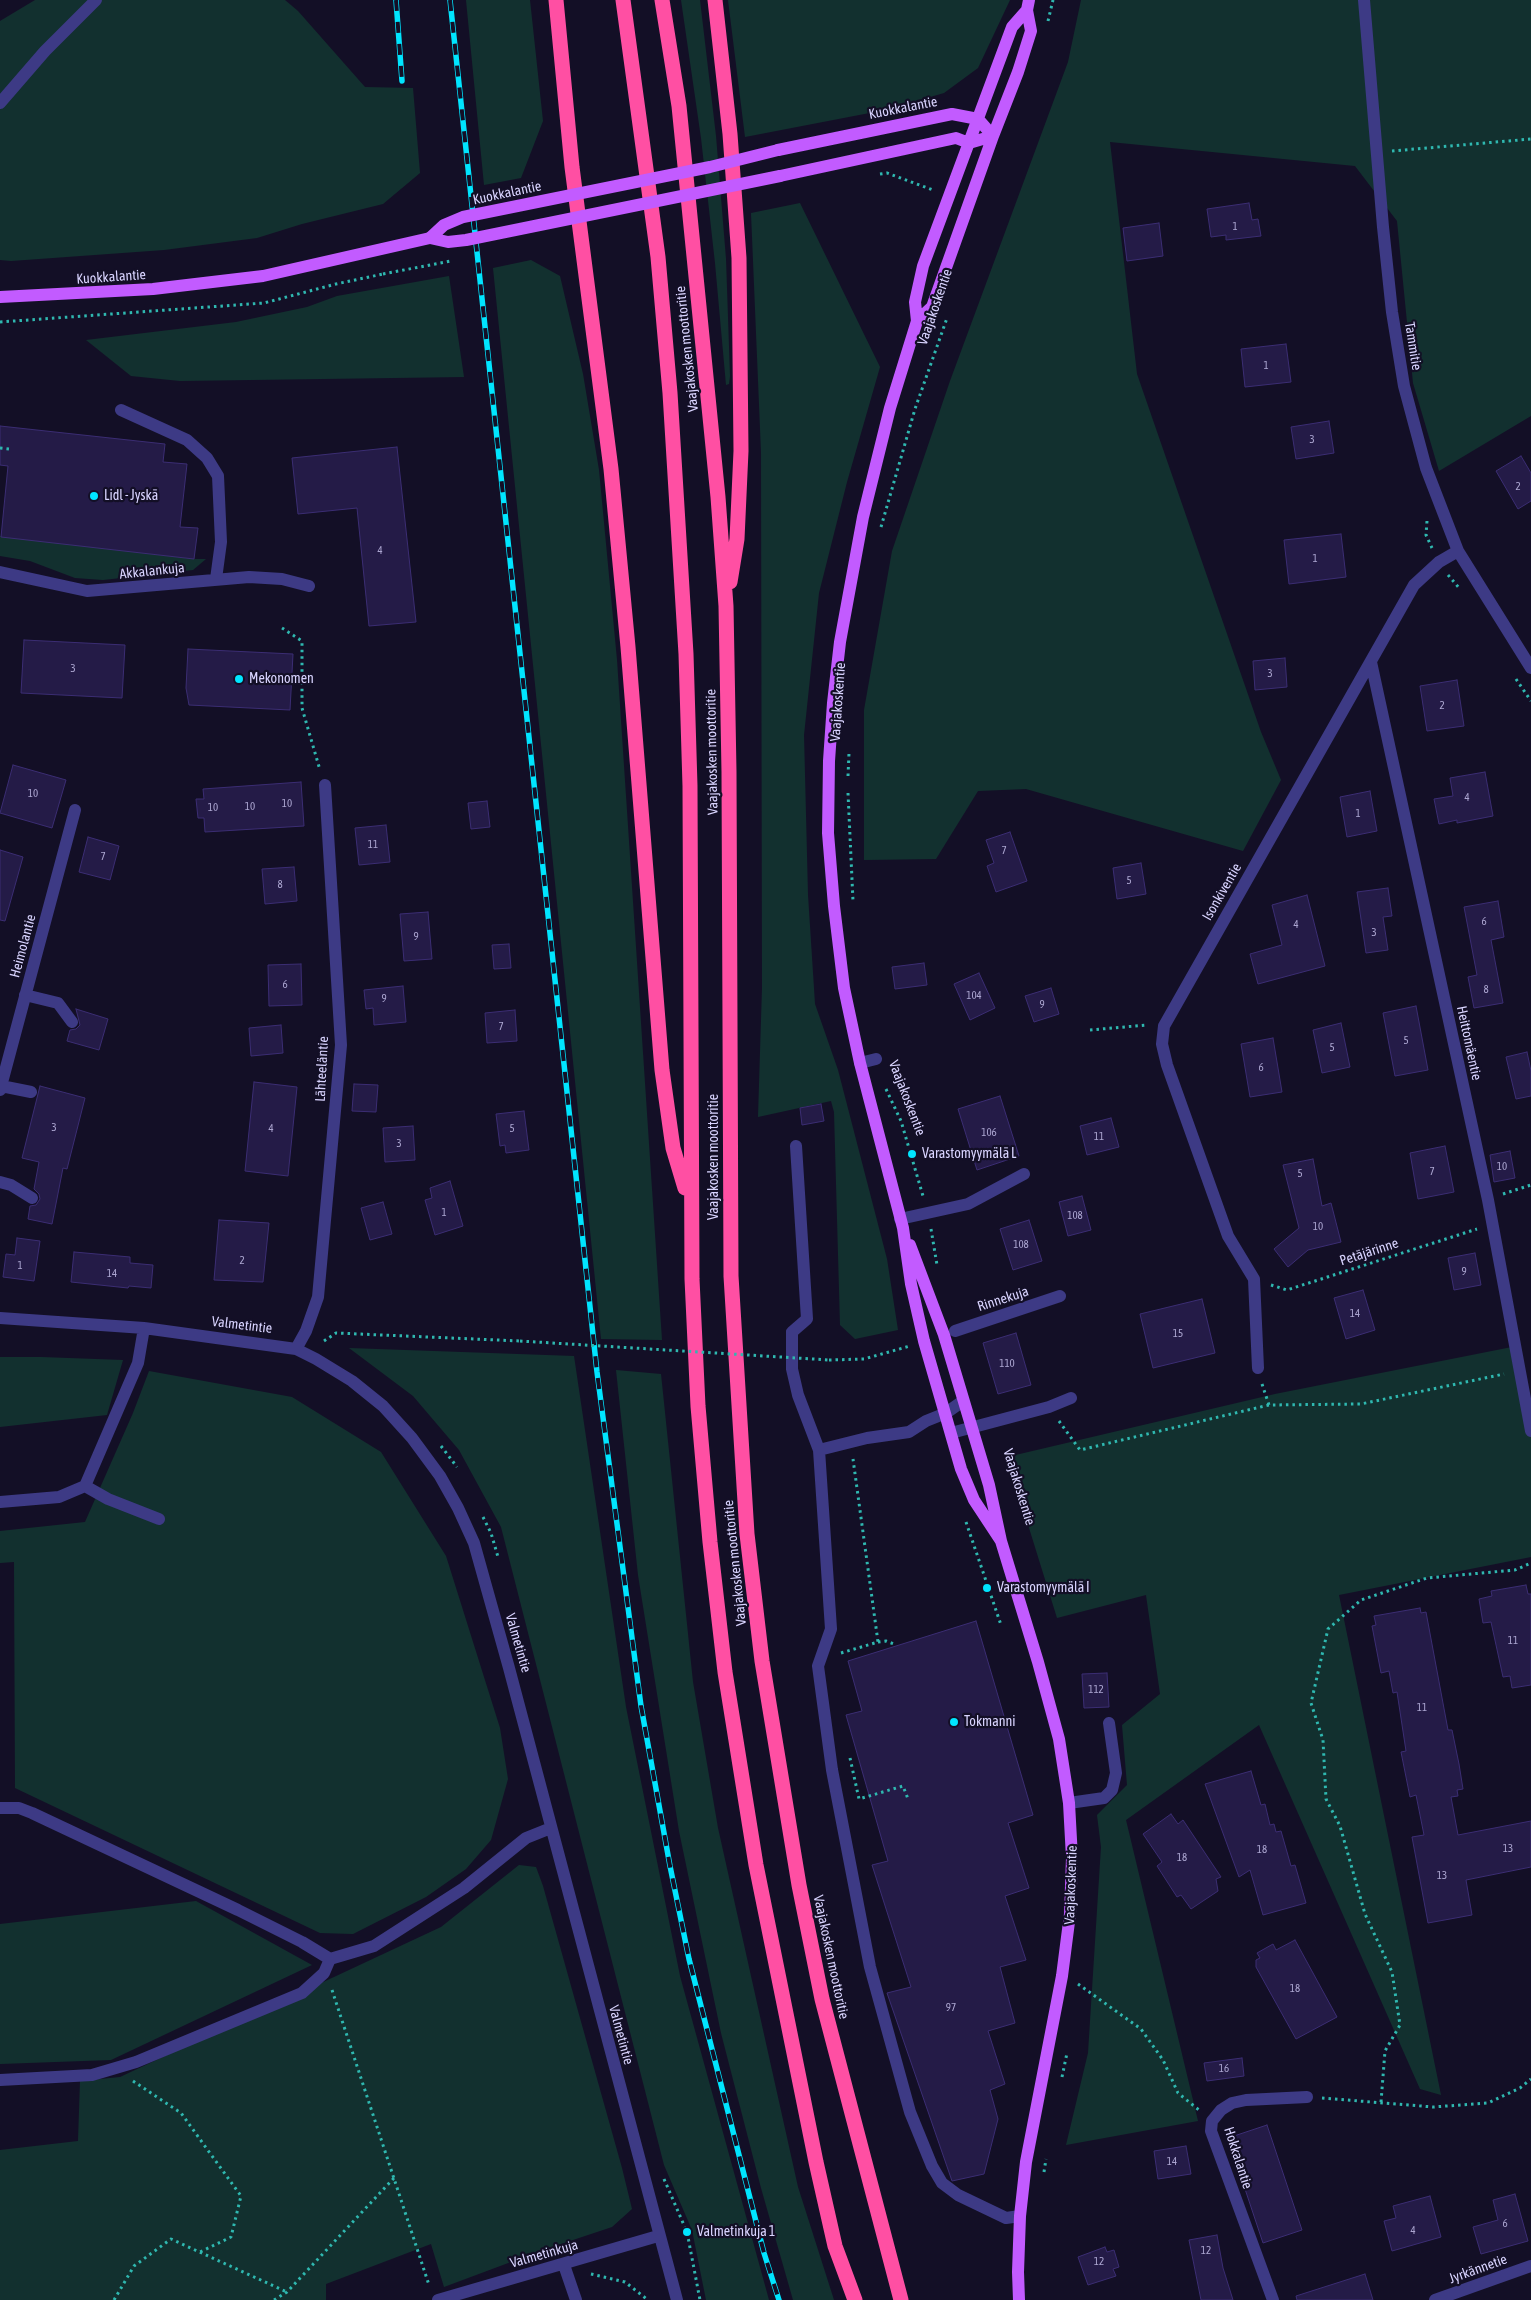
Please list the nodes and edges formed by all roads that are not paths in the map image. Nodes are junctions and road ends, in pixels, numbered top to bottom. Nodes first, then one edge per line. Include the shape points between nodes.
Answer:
1 (96, 0) edge
2 (556, 0) edge
3 (623, 0) edge
4 (662, 0) edge
5 (715, 0) edge
6 (1364, 0) edge
7 (1028, 5) edge
8 (0, 103) edge
9 (978, 119) junction
10 (993, 136) junction
11 (969, 143) junction
12 (575, 194) junction
13 (578, 216) junction
14 (430, 238) junction
15 (0, 298) edge
16 (917, 321) junction
17 (121, 410) dead end
18 (1458, 551) junction
19 (0, 572) edge
20 (216, 579) junction
21 (309, 586) dead end
22 (726, 606) junction
23 (1371, 662) junction
24 (1531, 668) edge
25 (325, 785) road end
26 (75, 810) dead end
27 (25, 995) junction
28 (72, 1022) dead end
29 (876, 1059) road end
30 (860, 1063) junction
31 (1, 1081) edge
32 (31, 1092) dead end
33 (796, 1146) dead end
34 (1024, 1174) dead end
35 (0, 1182) edge
36 (32, 1198) dead end
37 (690, 1202) junction
38 (902, 1224) junction
39 (1060, 1296) dead end
40 (0, 1318) edge
41 (144, 1328) junction
42 (955, 1331) dead end
43 (296, 1349) junction
44 (1258, 1368) dead end
45 (1070, 1398) dead end
46 (963, 1401) junction
47 (946, 1413) junction
48 (971, 1428) junction
49 (1531, 1431) edge
50 (951, 1433) junction
51 (819, 1450) junction
52 (85, 1486) junction
53 (0, 1502) edge
54 (159, 1519) dead end
55 (1001, 1541) junction
56 (1109, 1723) dead end
57 (1068, 1803) junction
58 (0, 1808) edge
59 (551, 1828) junction
60 (330, 1959) junction
61 (0, 2080) edge
62 (1307, 2097) road end
63 (1020, 2216) junction
64 (658, 2236) junction
65 (564, 2264) junction
66 (1531, 2266) edge
67 (435, 2295) edge
68 (576, 2300) edge
69 (677, 2300) edge
70 (855, 2300) edge
71 (901, 2300) edge
72 (1019, 2300) edge
73 (1273, 2300) edge
74 (1435, 2300) edge

1 - 8 street via 45,51
2 - 12 highway
3 - 37 highway, Vaajakosken moottoritie via 658,257 685,644 690,786
4 - 22 highway, Vaajakosken moottoritie via 680,106
5 - 22 highway via 740,258 741,451 737,539
6 - 18 street, Tammitie via 1392,312 1404,386 1426,468
7 - 9 main road, Vaajakoskentie via 1012,27
7 - 10 main road, Vaajakoskentie via 1031,31
9 - 10 main road
9 - 11 main road, Vaajakoskentie
9 - 12 main road, Kuokkalantie, bridge via 952,114
10 - 11 main road, Kuokkalantie
10 - 16 main road, Vaajakoskentie via 932,307
11 - 13 main road, Kuokkalantie, bridge via 956,138
11 - 16 main road, Vaajakoskentie via 923,266 915,302
12 - 13 highway
12 - 14 main road, Kuokkalantie, bridge via 463,217 444,225
13 - 14 main road, Kuokkalantie, bridge via 466,240 448,242
13 - 37 highway via 611,469 662,1070 673,1148
14 - 15 main road, Kuokkalantie via 247,278 153,289
16 - 30 main road, Vaajakoskentie via 890,408 863,518 840,642 833,703 828,833 844,988
17 - 20 street via 187,440 207,458 218,476 221,542
18 - 23 street, Isonkiventie via 1439,562 1414,585
18 - 24 street, Tammitie
19 - 20 street, Akkalankuja via 87,591
20 - 21 street, Akkalankuja via 282,579
22 - 71 highway, Vaajakosken moottoritie via 731,1276 747,1534 762,1661 799,1885 822,1999
23 - 44 street, Isonkiventie via 1164,1026 1162,1044 1167,1065 1228,1236 1254,1279
23 - 49 street, Heittomäentie via 1488,1200
25 - 43 street, Lähteeläntie via 340,1045 318,1297
26 - 27 street, Heimolantie
27 - 28 street via 58,1003
27 - 31 street, Heimolantie
29 - 30 street
30 - 38 main road, Vaajakoskentie
31 - 32 street
33 - 51 street via 807,1319 792,1332 792,1369 798,1395
34 - 38 street via 968,1204 927,1213
35 - 36 street via 11,1184
37 - 70 highway, Vaajakosken moottoritie via 698,1406 725,1672 756,1865 816,2162 835,2246
38 - 46 main road, Vaajakoskentie via 924,1278
38 - 47 main road, Vaajakoskentie via 924,1341
39 - 42 street, Rinnekuja
40 - 41 street, Valmetintie
41 - 43 street, Valmetintie
41 - 52 street via 138,1363
43 - 59 street, Valmetintie via 352,1381 383,1406 440,1476 458,1508 474,1543
45 - 48 street via 1049,1407
46 - 47 street
46 - 48 main road, Vaajakoskentie
47 - 50 main road, Vaajakoskentie
47 - 51 street via 909,1432
48 - 50 street
48 - 55 main road, Vaajakoskentie via 989,1485
50 - 55 main road, Vaajakoskentie via 961,1470 974,1500
51 - 63 street via 831,1629 818,1666 832,1770 870,1967 910,2112 942,2183 958,2195 1006,2218
52 - 53 street via 59,1497
52 - 54 street via 108,1499
55 - 57 main road, Vaajakoskentie via 1059,1739
56 - 57 street via 1116,1773 1112,1790 1104,1798
57 - 63 main road, Vaajakoskentie via 1072,1858 1070,1914 1062,1976 1026,2162
58 - 60 street via 19,1808 32,1813 230,1906
59 - 60 street via 526,1838 464,1888 374,1946
59 - 64 street, Valmetintie
60 - 61 street via 324,1973 302,1993 136,2062 92,2075
62 - 73 street, Hokkalantie via 1232,2103 1212,2120 1211,2131
63 - 72 main road, Vaajakoskentie
64 - 65 street, Valmetinkuja
64 - 69 street, Valmetintie
65 - 67 street, Valmetinkuja
65 - 68 street
66 - 74 street, Jyrkännetie

